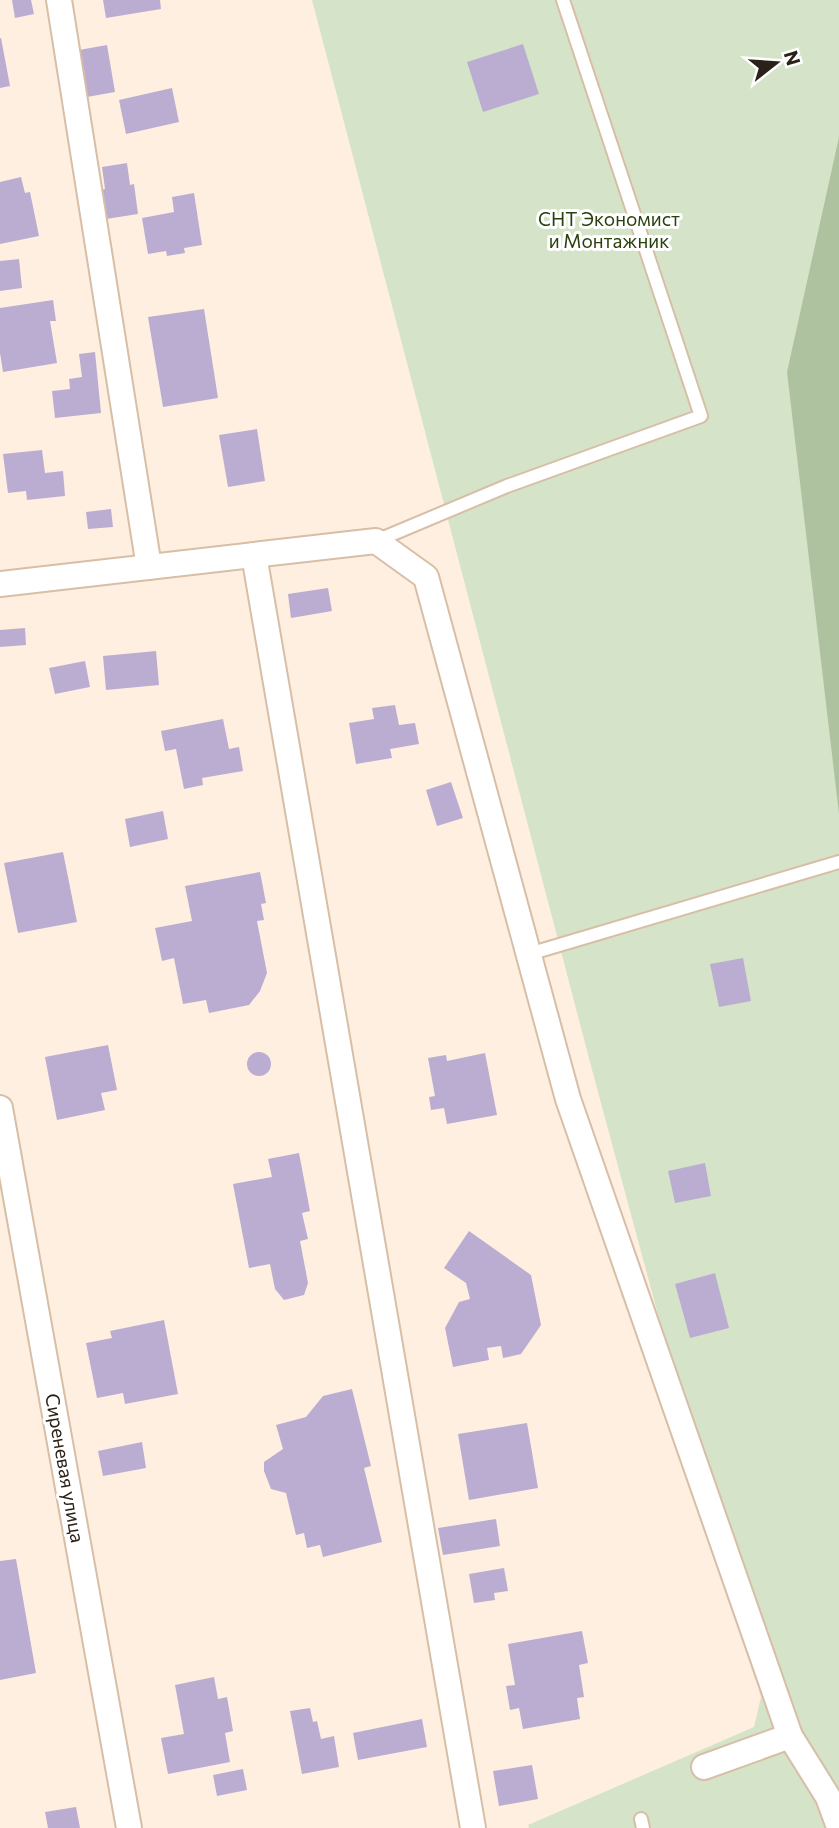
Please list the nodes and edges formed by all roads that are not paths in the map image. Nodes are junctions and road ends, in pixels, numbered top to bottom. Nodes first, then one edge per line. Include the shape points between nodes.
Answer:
1 (59, 0) edge
2 (563, 0) edge
3 (376, 541) junction
4 (254, 555) junction
5 (149, 567) junction
6 (0, 584) edge
7 (839, 862) edge
8 (529, 954) junction
9 (0, 1108) edge
10 (790, 1736) junction
11 (704, 1767) dead end
12 (839, 1827) edge
13 (129, 1828) edge
14 (473, 1828) edge

1 - 5 street
2 - 3 lane via 701,416 507,486
3 - 4 street
3 - 8 street via 426,577
4 - 5 street
4 - 14 street
5 - 6 street
7 - 8 lane
8 - 10 street via 568,1099
9 - 13 street, Сиреневая улица
10 - 11 street
10 - 12 street via 828,1797

